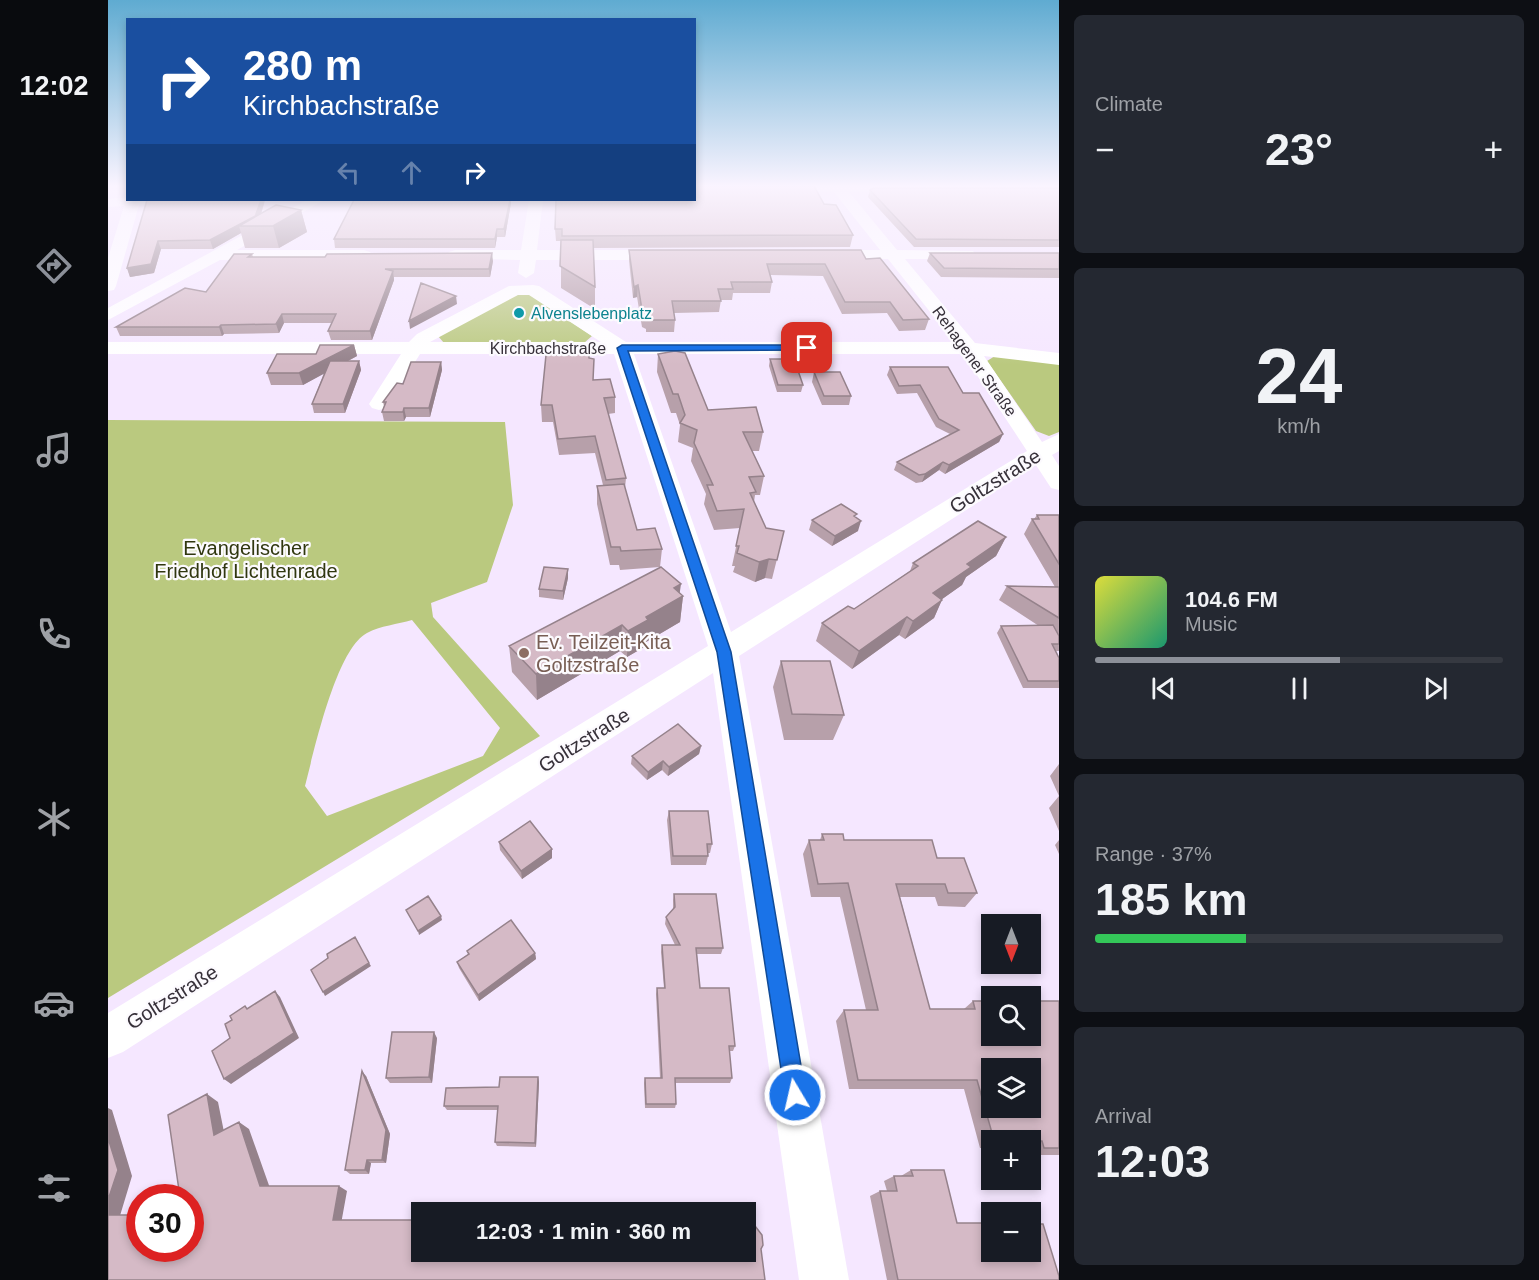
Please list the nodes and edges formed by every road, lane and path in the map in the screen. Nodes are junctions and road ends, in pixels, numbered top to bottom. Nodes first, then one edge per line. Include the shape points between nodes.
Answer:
1 (120, 246) edge
2 (232, 246) edge
3 (530, 246) edge
4 (885, 246) edge
5 (988, 254) edge
6 (215, 255) junction
7 (378, 255) edge
8 (436, 255) edge
9 (529, 255) junction
10 (682, 255) edge
11 (811, 255) edge
12 (893, 255) junction
13 (108, 286) edge
14 (524, 290) junction
15 (108, 315) edge
16 (108, 348) edge
17 (414, 348) junction
18 (622, 348) junction
19 (969, 348) junction
20 (1059, 359) edge
21 (379, 404) dead end
22 (1049, 447) edge
23 (1059, 483) edge
24 (724, 652) junction
25 (108, 1037) edge
26 (824, 1280) edge

1 - 13 street
2 - 6 street
3 - 9 street
4 - 12 street, Rehagener Straße
5 - 12 street
6 - 7 street
6 - 15 street
8 - 9 street
9 - 10 street
9 - 14 street
11 - 12 street
12 - 19 street, Rehagener Straße
14 - 17 street via 515,290 434,332
14 - 18 street via 533,290
16 - 17 street, Kirchbachstraße
17 - 18 street, Kirchbachstraße
17 - 21 street
18 - 19 street, Kirchbachstraße
18 - 24 street
19 - 20 street, Kirchbachstraße
19 - 22 street, Rehagener Straße
22 - 23 street, Rehagener Straße
22 - 24 street, Goltzstraße
24 - 25 street, Goltzstraße
24 - 26 street

